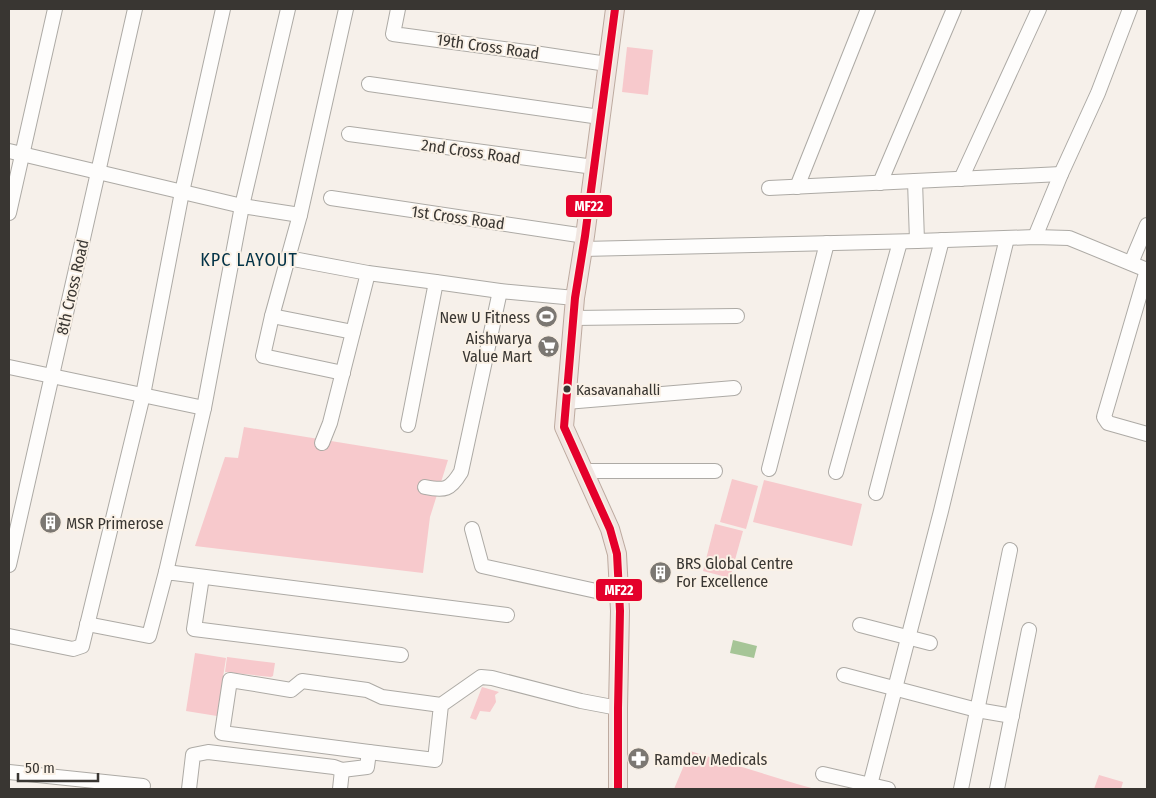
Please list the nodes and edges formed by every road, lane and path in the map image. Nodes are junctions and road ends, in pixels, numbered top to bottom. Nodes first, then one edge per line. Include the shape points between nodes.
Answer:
1 (55, 9) edge
2 (135, 9) edge
3 (222, 9) edge
4 (288, 9) edge
5 (346, 9) edge
6 (398, 9) edge
7 (615, 9) edge
8 (868, 9) edge
9 (954, 9) edge
10 (1039, 9) edge
11 (1130, 9) edge
12 (607, 64) junction
13 (369, 84) dead end
14 (600, 117) junction
15 (349, 134) dead end
16 (9, 151) edge
17 (23, 154) junction
18 (594, 167) junction
19 (98, 172) junction
20 (1061, 174) junction
21 (961, 179) junction
22 (916, 181) junction
23 (880, 183) junction
24 (797, 187) junction
25 (769, 188) dead end
26 (182, 192) junction
27 (331, 198) dead end
28 (242, 206) junction
29 (9, 212) edge
30 (300, 215) junction
31 (1147, 225) edge
32 (1008, 238) junction
33 (1035, 238) junction
34 (942, 240) junction
35 (584, 242) junction
36 (900, 242) junction
37 (916, 242) junction
38 (827, 243) junction
39 (288, 258) junction
40 (1131, 263) junction
41 (1147, 270) edge
42 (368, 273) junction
43 (436, 282) junction
44 (500, 291) junction
45 (575, 298) junction
46 (272, 316) junction
47 (737, 316) dead end
48 (573, 318) junction
49 (353, 332) junction
50 (9, 367) edge
51 (343, 373) junction
52 (52, 376) junction
53 (734, 388) dead end
54 (143, 395) junction
55 (566, 402) junction
56 (204, 408) junction
57 (408, 425) dead end
58 (1147, 434) edge
59 (322, 443) dead end
60 (769, 469) dead end
61 (584, 471) junction
62 (715, 471) dead end
63 (836, 472) dead end
64 (425, 486) dead end
65 (876, 493) dead end
66 (472, 529) dead end
67 (1010, 550) dead end
68 (9, 565) edge
69 (166, 572) junction
70 (202, 577) junction
71 (619, 596) junction
72 (507, 615) dead end
73 (87, 624) junction
74 (860, 625) dead end
75 (1029, 630) dead end
76 (9, 636) edge
77 (909, 637) junction
78 (930, 643) dead end
79 (401, 655) dead end
80 (844, 675) dead end
81 (895, 688) junction
82 (441, 705) junction
83 (618, 708) junction
84 (977, 710) junction
85 (1012, 716) junction
86 (369, 752) junction
87 (342, 770) junction
88 (9, 772) edge
89 (823, 774) dead end
90 (870, 785) junction
91 (143, 786) dead end
92 (189, 789) edge
93 (340, 789) edge
94 (618, 789) edge
95 (888, 789) edge
96 (961, 789) edge
97 (997, 789) edge

1 - 17 street
2 - 19 street, 8th Cross Road
3 - 26 street
4 - 28 street
5 - 30 street
6 - 12 street, 19th Cross Road via 393,34
7 - 12 main road
8 - 24 street
9 - 23 street
10 - 21 street
11 - 20 street via 1098,93
12 - 14 main road
13 - 14 street
14 - 18 main road
15 - 18 street, 2nd Cross Road
16 - 17 street
17 - 19 street
17 - 29 street
18 - 35 main road
19 - 26 street
19 - 52 street, 8th Cross Road
20 - 21 street
20 - 33 street
21 - 22 street
22 - 23 street
22 - 37 street
23 - 24 street
24 - 25 street
26 - 28 street
26 - 54 street
27 - 35 street, 1st Cross Road
28 - 30 street
28 - 56 street
30 - 39 street
31 - 40 street
32 - 33 street, 1st Cross Road
32 - 34 street, 1st Cross Road
32 - 77 street
33 - 40 street, 1st Cross Road via 1069,238
34 - 37 street, 1st Cross Road
34 - 65 street
35 - 38 street, 1st Cross Road
35 - 45 main road
36 - 37 street, 1st Cross Road
36 - 38 street, 1st Cross Road
36 - 63 street
38 - 60 street
39 - 42 street
39 - 46 street
40 - 41 street, 1st Cross Road
41 - 58 street via 1104,417 1108,423
42 - 43 street
42 - 49 street
43 - 44 street
43 - 57 street
44 - 45 street
44 - 64 street via 461,472 453,484 440,489
45 - 48 main road
46 - 49 street
46 - 51 street via 263,356
47 - 48 street
48 - 55 main road
49 - 51 street
50 - 52 street
51 - 59 street
52 - 54 street
52 - 68 street, 8th Cross Road
53 - 55 street
54 - 56 street
54 - 73 street
55 - 61 main road via 564,427
56 - 69 street
61 - 62 street
61 - 71 main road via 617,554
66 - 71 street via 482,566
67 - 84 street
69 - 70 street
69 - 73 street via 149,636
70 - 72 street
70 - 79 street via 194,630
71 - 83 main road
73 - 76 street via 82,646 73,649
74 - 77 street
75 - 85 street
77 - 78 street
77 - 81 street
80 - 81 street
81 - 84 street
81 - 90 street
82 - 83 street via 481,676
82 - 86 street via 435,760
82 - 86 street via 302,681 291,690 230,680 222,733
83 - 94 main road
84 - 85 street
84 - 96 street
85 - 97 street
86 - 87 street via 367,767
87 - 92 street via 208,752 193,755
87 - 93 street
88 - 91 street
89 - 90 street
90 - 95 street

